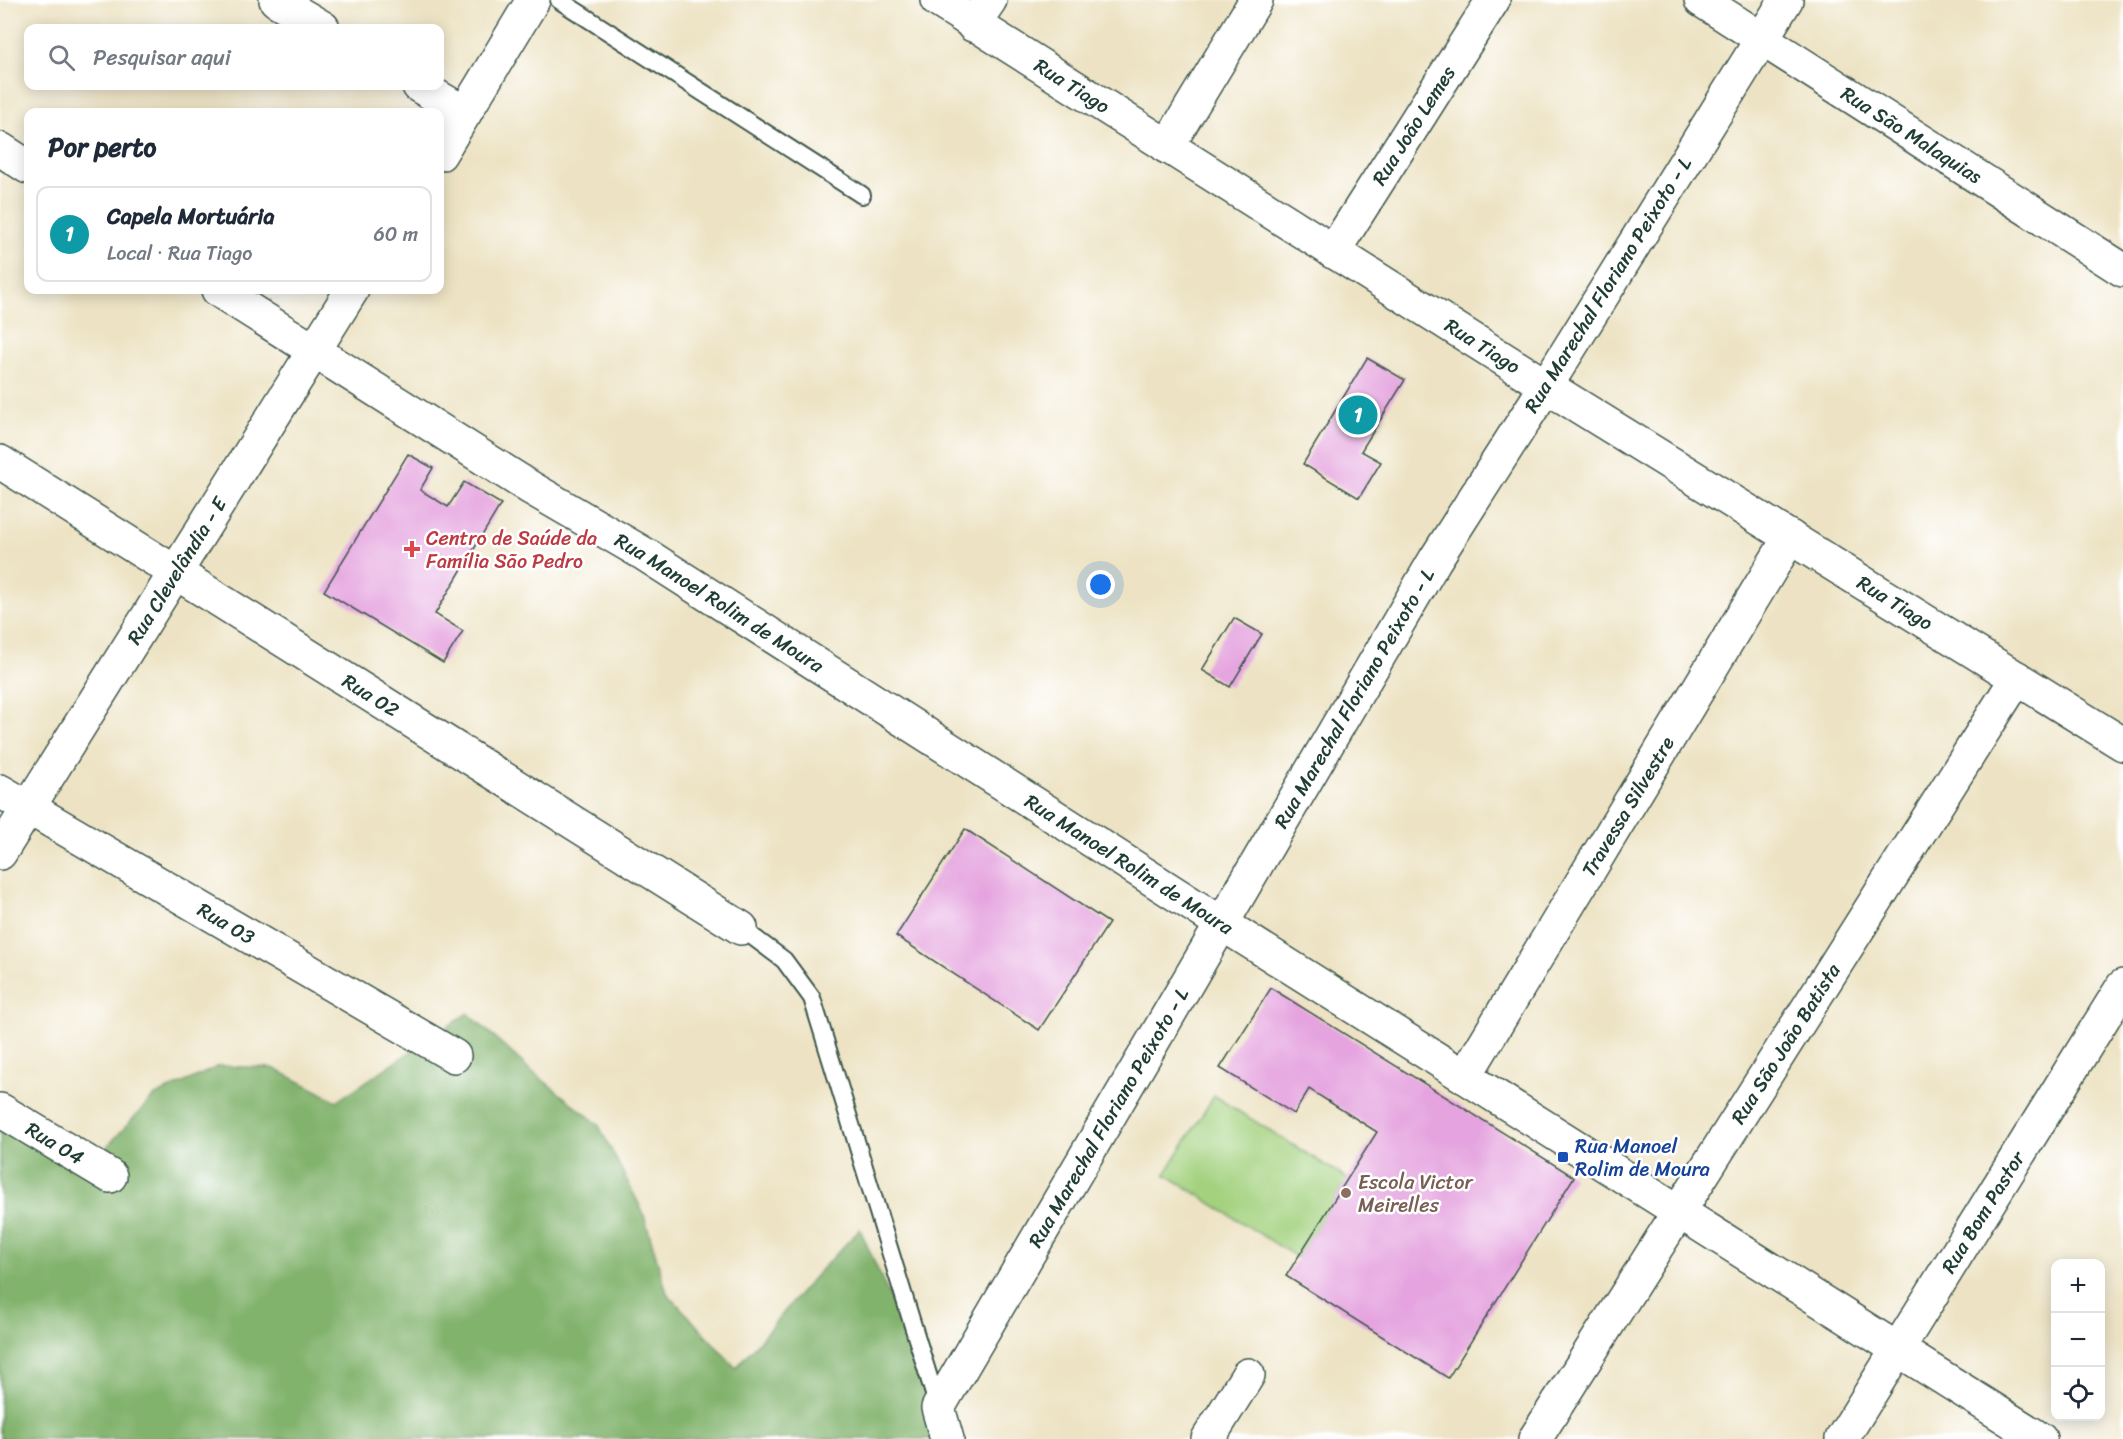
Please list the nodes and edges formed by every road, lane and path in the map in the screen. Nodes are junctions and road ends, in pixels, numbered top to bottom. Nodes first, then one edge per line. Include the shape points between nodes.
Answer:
1 (276, 0) edge
2 (533, 0) edge
3 (559, 0) edge
4 (937, 0) edge
5 (1256, 0) edge
6 (1493, 0) edge
7 (1701, 0) edge
8 (1786, 0) edge
9 (981, 12) edge
10 (316, 24) edge
11 (1762, 38) junction
12 (426, 90) edge
13 (465, 113) junction
14 (444, 147) edge
15 (1167, 147) junction
16 (0, 149) edge
17 (24, 164) edge
18 (862, 195) dead end
19 (1333, 252) junction
20 (2123, 270) edge
21 (224, 294) edge
22 (349, 294) edge
23 (313, 351) junction
24 (1546, 386) junction
25 (0, 462) edge
26 (1790, 537) junction
27 (176, 572) junction
28 (2017, 678) junction
29 (2123, 744) edge
30 (0, 791) edge
31 (28, 808) junction
32 (0, 853) edge
33 (1224, 924) junction
34 (741, 928) joint
35 (2123, 986) edge
36 (454, 1056) dead end
37 (1465, 1076) junction
38 (0, 1110) edge
39 (110, 1176) dead end
40 (1677, 1210) junction
41 (1898, 1349) junction
42 (1248, 1375) dead end
43 (938, 1408) junction
44 (947, 1439) edge
45 (1208, 1439) edge
46 (1535, 1439) edge
47 (1842, 1439) edge
48 (2040, 1439) edge

1 - 10 street
2 - 13 street
3 - 18 lane
4 - 9 street, Rua Tiago
5 - 15 street
6 - 19 street, Rua João Lemes
7 - 11 street, Rua São Malaquias
8 - 11 street, Rua Marechal Floriano Peixoto - L
9 - 15 street, Rua Tiago
11 - 20 street, Rua São Malaquias
11 - 24 street, Rua Marechal Floriano Peixoto - L
12 - 13 street
13 - 14 street
15 - 19 street, Rua Tiago
16 - 17 street
19 - 24 street, Rua Tiago
21 - 23 street, Rua Manoel Rolim de Moura
22 - 23 street, Rua Clevelândia - E
23 - 27 street, Rua Clevelândia - E
23 - 33 street, Rua Manoel Rolim de Moura via 646,555
24 - 26 street, Rua Tiago
24 - 33 street, Rua Marechal Floriano Peixoto - L via 1436,560
25 - 27 street, Rua 02
26 - 28 street, Rua Tiago
26 - 37 street, Travessa Silvestre
27 - 31 street, Rua Clevelândia - E
27 - 34 street, Rua 02
28 - 29 street, Rua Tiago
28 - 40 street, Rua São João Batista
30 - 31 street, Rua 03
31 - 32 street, Rua Clevelândia - E
31 - 36 street, Rua 03
33 - 37 street, Rua Manoel Rolim de Moura
33 - 43 street, Rua Marechal Floriano Peixoto - L
34 - 43 lane via 783,960 812,998
35 - 41 street, Rua Bom Pastor
37 - 40 street, Rua Manoel Rolim de Moura
38 - 39 street, Rua 04
40 - 41 street, Rua Manoel Rolim de Moura
40 - 46 street, Rua São João Batista
41 - 47 street, Rua Bom Pastor
41 - 48 street, Rua Manoel Rolim de Moura
42 - 45 street
43 - 44 street

